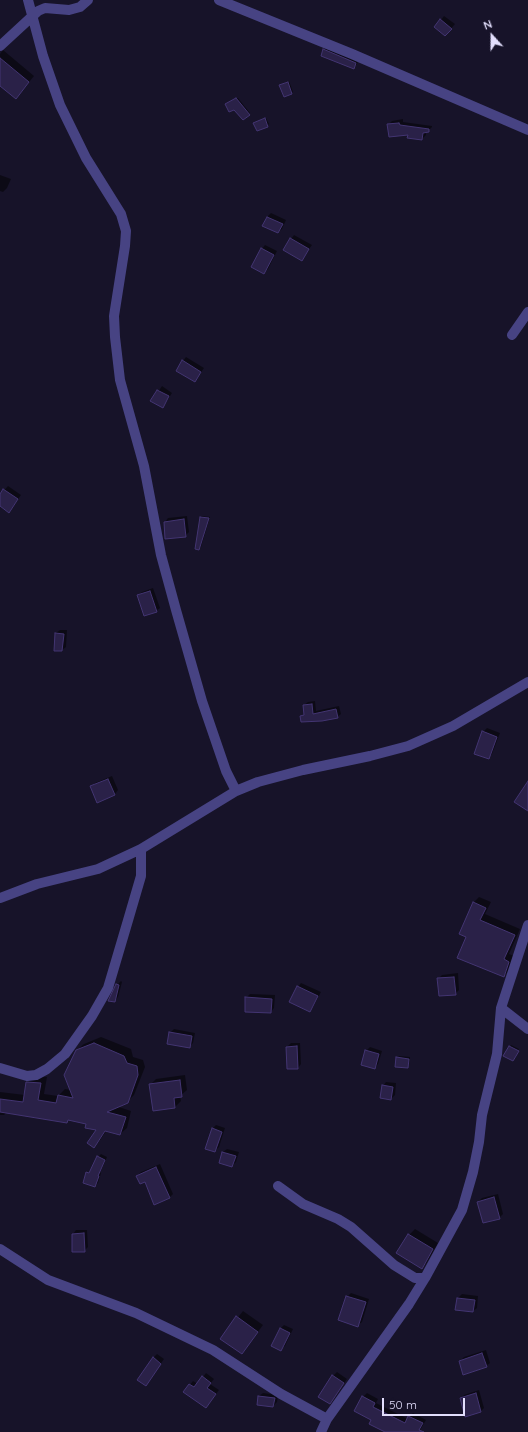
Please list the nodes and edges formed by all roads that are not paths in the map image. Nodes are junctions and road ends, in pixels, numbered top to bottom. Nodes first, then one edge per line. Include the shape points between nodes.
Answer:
1 (28, 0) edge
2 (88, 0) edge
3 (219, 0) edge
4 (33, 16) junction
5 (0, 46) edge
6 (528, 130) edge
7 (528, 312) edge
8 (512, 335) dead end
9 (528, 682) edge
10 (236, 791) junction
11 (141, 849) junction
12 (0, 898) edge
13 (528, 925) edge
14 (501, 1008) junction
15 (528, 1029) edge
16 (0, 1068) edge
17 (278, 1186) dead end
18 (0, 1249) edge
19 (425, 1278) junction
20 (327, 1419) junction
21 (321, 1432) edge

1 - 4 street
2 - 4 street via 80,7 69,10 45,8
3 - 6 street
4 - 5 street
4 - 10 street via 43,56 60,105 86,158 121,214 126,231 114,316 120,380 144,466 161,555 176,610 205,708 226,771
7 - 8 street
9 - 10 street via 453,726 408,746 303,770 258,782
10 - 11 street
11 - 12 street via 98,869 37,884
11 - 16 street via 141,876 127,924 108,988 92,1016 65,1054 47,1069 36,1075 26,1076
13 - 14 street
14 - 15 street
14 - 19 street via 497,1054 482,1115 473,1172 462,1210
17 - 19 street via 303,1204 351,1227 394,1266 415,1278
18 - 20 street via 48,1280 136,1313 213,1350
19 - 20 street
20 - 21 street

